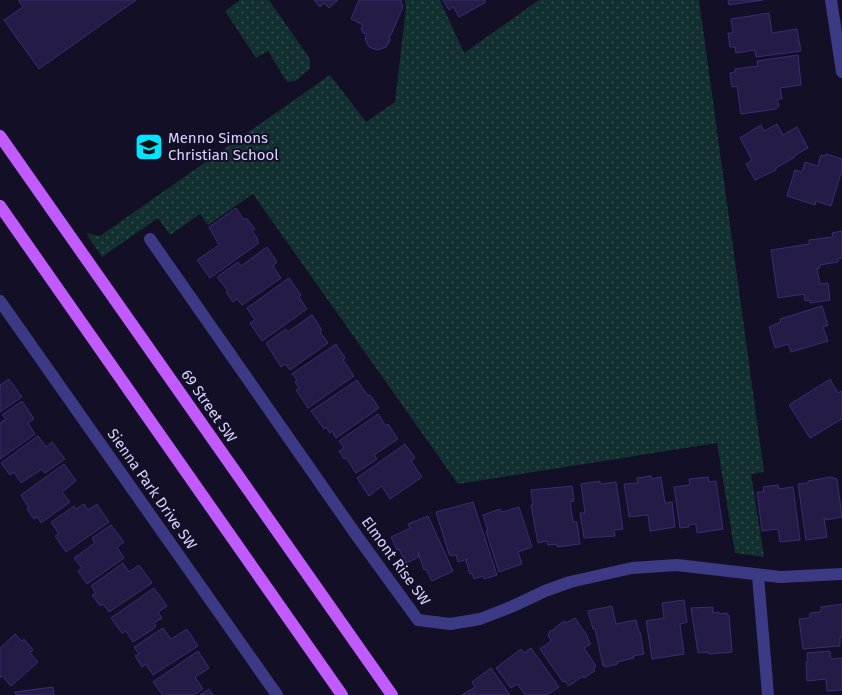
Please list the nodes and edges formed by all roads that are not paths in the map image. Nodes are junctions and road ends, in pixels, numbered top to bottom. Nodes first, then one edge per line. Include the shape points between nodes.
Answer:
1 (832, 0) edge
2 (842, 72) edge
3 (0, 136) edge
4 (0, 206) edge
5 (150, 239) dead end
6 (0, 301) edge
7 (842, 574) edge
8 (758, 576) junction
9 (277, 695) edge
10 (342, 695) edge
11 (392, 695) edge
12 (768, 695) edge

1 - 2 street
3 - 11 main road, 69 Street SW
4 - 10 main road
5 - 8 street, Elmont Rise SW via 418,620 450,624 480,619 570,582 632,568 677,566
6 - 9 street, Sienna Park Drive SW
7 - 8 street, Elmont Rise SW
8 - 12 street

